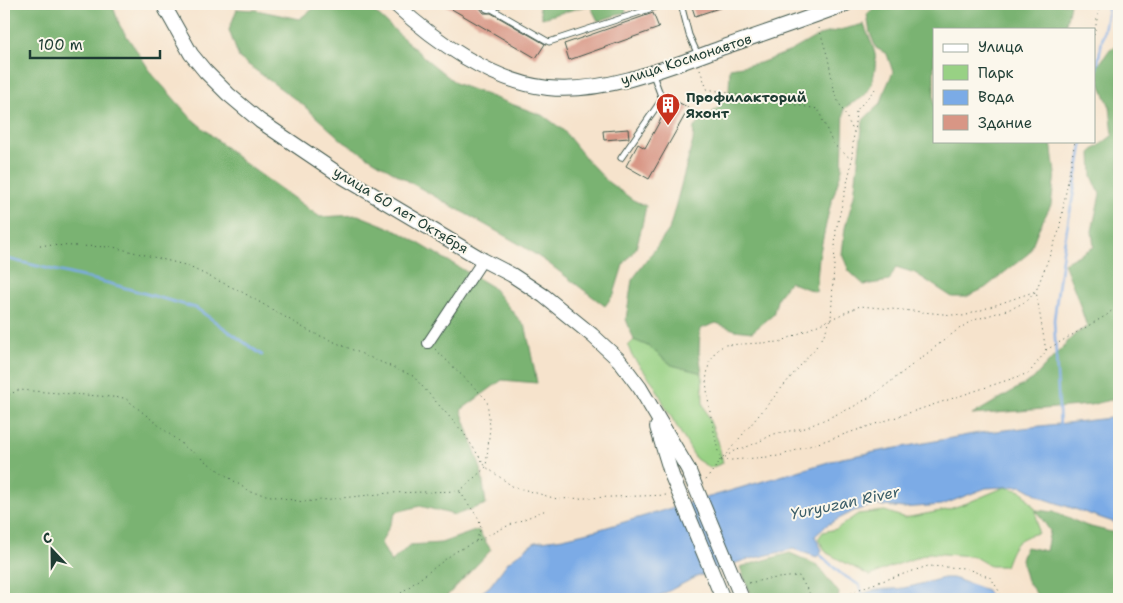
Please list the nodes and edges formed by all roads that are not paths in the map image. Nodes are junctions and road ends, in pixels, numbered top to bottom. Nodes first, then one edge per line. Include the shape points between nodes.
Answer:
1 (163, 4) edge
2 (395, 4) edge
3 (665, 4) edge
4 (681, 4) edge
5 (846, 4) edge
6 (489, 5) edge
7 (698, 56) junction
8 (652, 72) junction
9 (620, 158) dead end
10 (483, 260) junction
11 (428, 343) road end
12 (650, 405) junction
13 (741, 598) edge
14 (723, 599) edge

1 - 10 main road, улица 60 лет Октября via 191,54 214,81 245,109 340,175
2 - 8 main road, улица Космонавтов via 418,26 466,57 500,75 529,85 584,87
3 - 6 lane via 549,42
4 - 7 lane
5 - 7 main road, улица Космонавтов
7 - 8 main road, улица Космонавтов
8 - 9 lane via 662,99
10 - 11 street
10 - 12 main road, улица 60 лет Октября via 544,296 592,335 629,372
12 - 13 main road, bridge via 688,468
12 - 14 main road, bridge via 672,476

